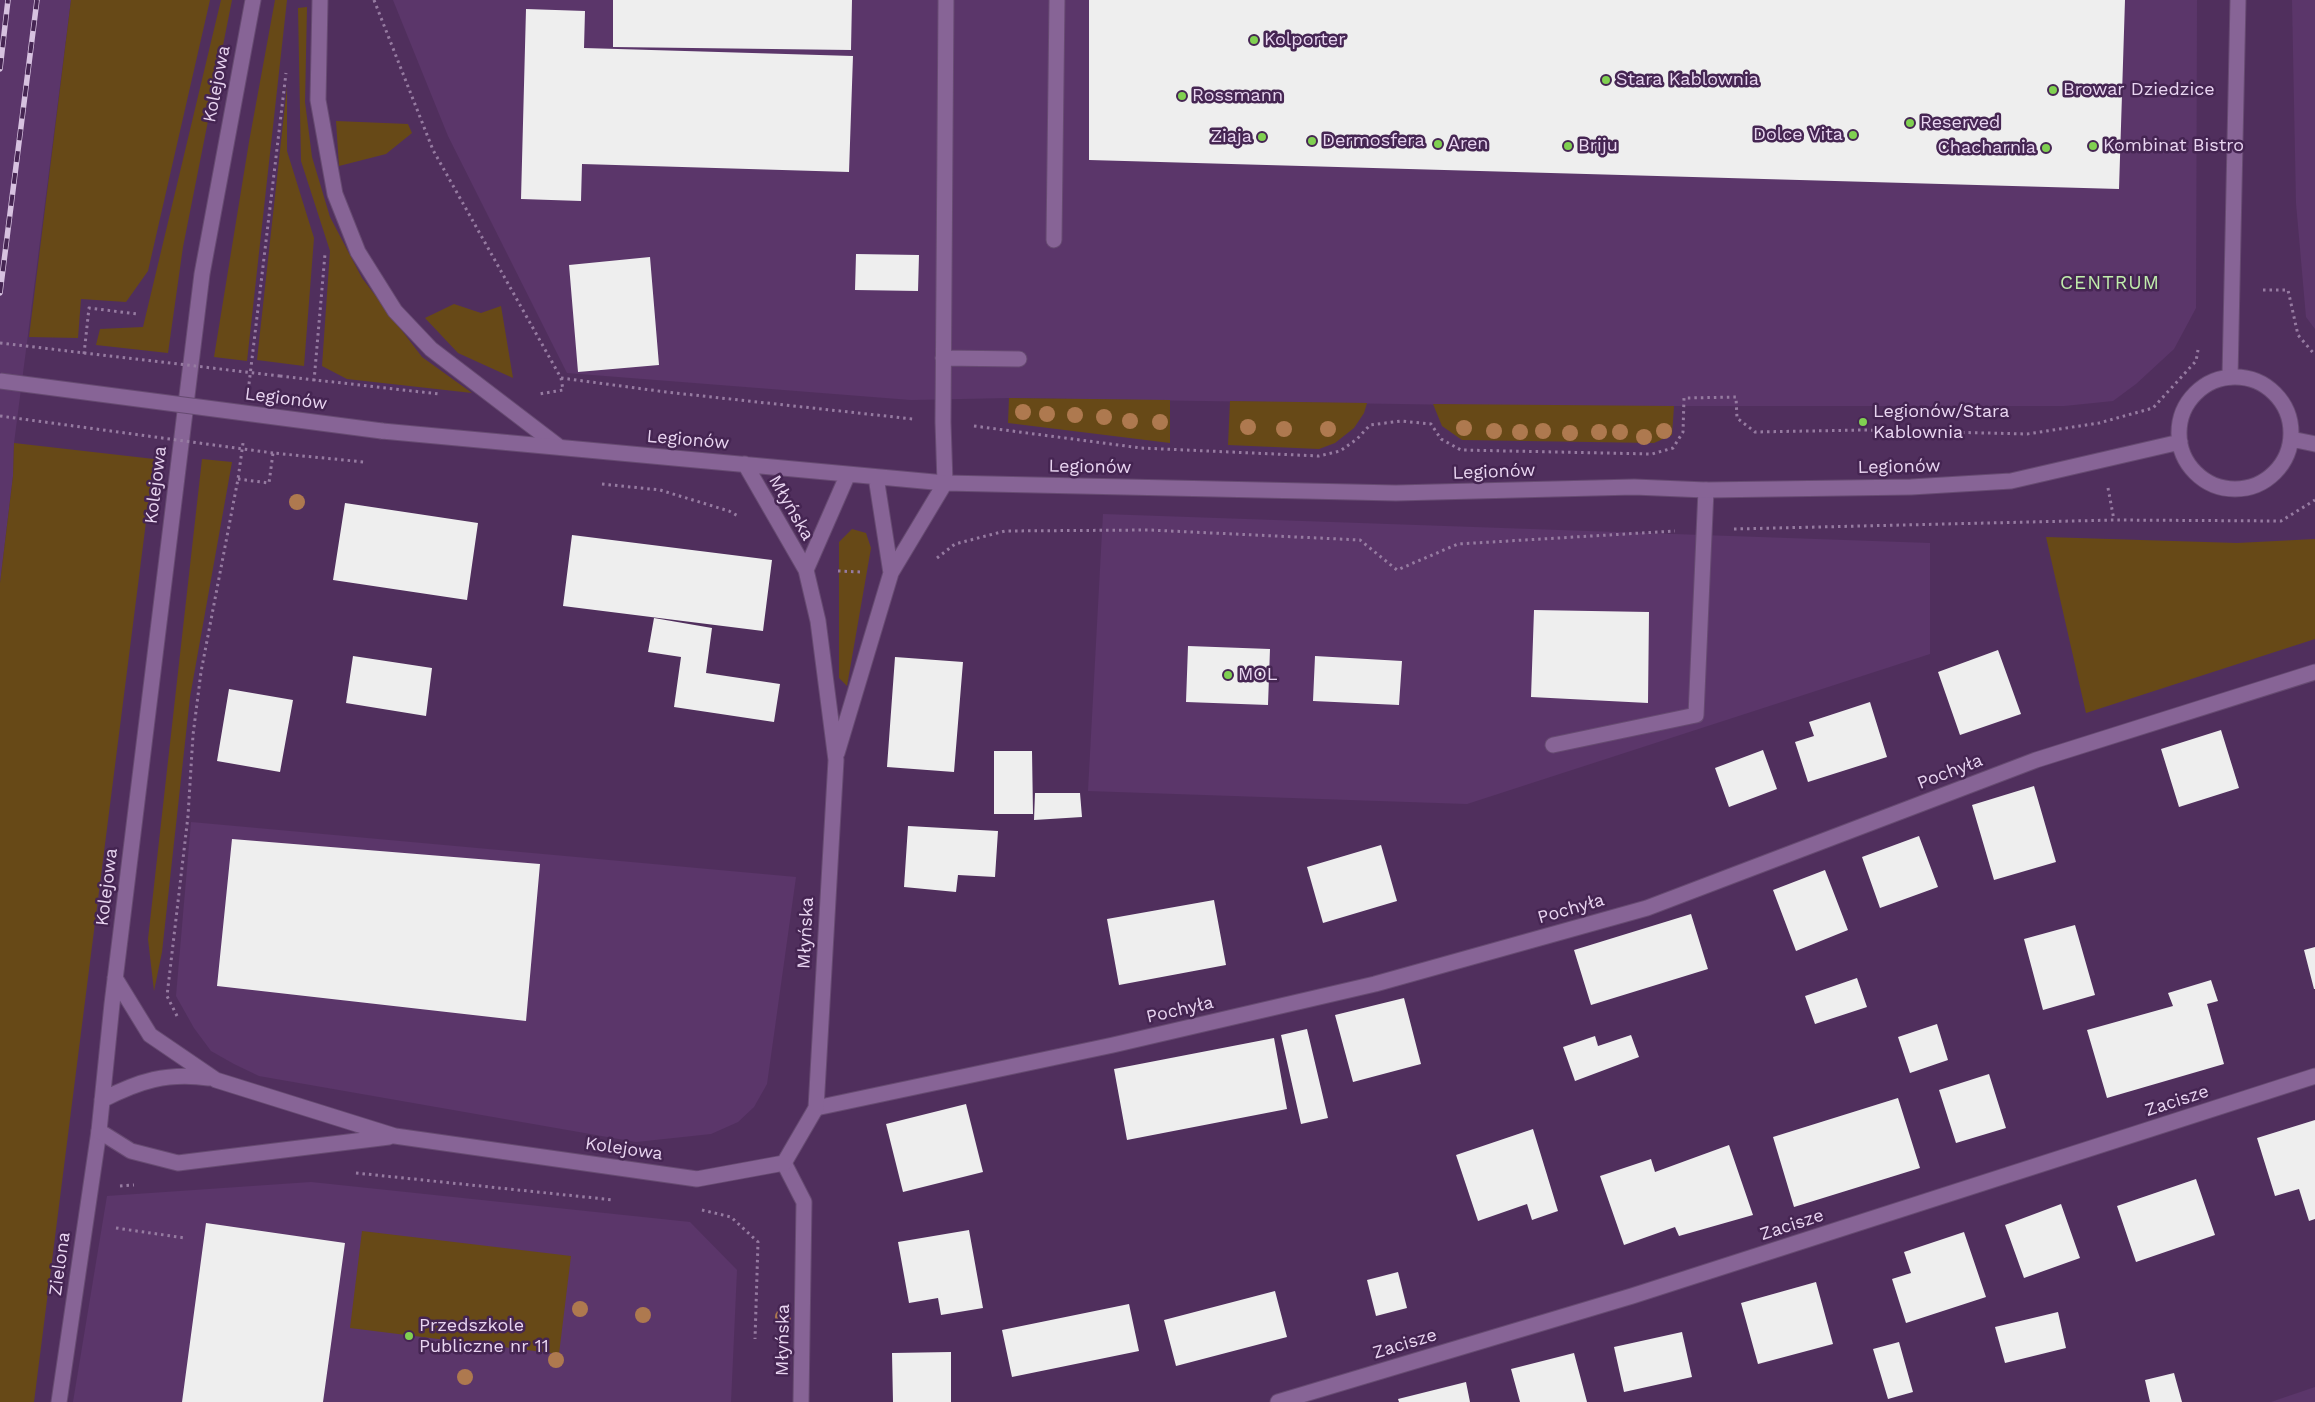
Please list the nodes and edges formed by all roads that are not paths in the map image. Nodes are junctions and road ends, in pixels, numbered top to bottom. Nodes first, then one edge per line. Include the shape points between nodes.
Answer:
1 (253, 0) edge
2 (320, 0) edge
3 (946, 0) edge
4 (1057, 0) edge
5 (2238, 0) edge
6 (1054, 240) dead end
7 (943, 358) junction
8 (1020, 359) dead end
9 (2230, 377) junction
10 (0, 381) edge
11 (2291, 439) junction
12 (2180, 442) junction
13 (2315, 444) edge
14 (558, 446) junction
15 (745, 464) junction
16 (848, 474) junction
17 (876, 477) junction
18 (945, 484) junction
19 (1706, 490) junction
20 (806, 570) junction
21 (891, 573) junction
22 (2315, 672) edge
23 (1553, 745) dead end
24 (836, 760) junction
25 (116, 978) junction
26 (2315, 1076) edge
27 (213, 1078) junction
28 (102, 1100) junction
29 (816, 1108) junction
30 (99, 1131) junction
31 (395, 1136) junction
32 (784, 1163) junction
33 (59, 1402) edge
34 (801, 1402) edge
35 (1278, 1402) edge

1 - 25 street, Kolejowa via 202,274
2 - 14 street via 318,100 334,194 358,252 395,311 431,349
3 - 7 street
4 - 6 street
5 - 9 street
7 - 8 street
7 - 18 street
9 - 11 street via 2247,378 2276,393 2290,422
9 - 12 street via 2213,381 2197,391 2186,406 2180,423
10 - 14 street, Legionów, bridge via 382,431
11 - 12 street via 2288,452 2273,474 2262,482 2237,488 2210,483 2199,476 2190,466
11 - 13 street
12 - 19 street, Legionów via 2011,481 1912,487
14 - 15 street, Legionów
15 - 16 street, Legionów
15 - 20 street, Młyńska
16 - 17 street, Legionów
16 - 20 street, Młyńska
17 - 18 street, Legionów
17 - 21 street, Młyńska
18 - 19 street, Legionów via 1396,493 1634,487
18 - 21 street, Młyńska
19 - 23 street via 1696,715
20 - 24 street, Młyńska via 818,621
21 - 24 street, Młyńska
22 - 29 street, Pochyła via 2036,760 1647,908 1365,986 1113,1045
24 - 29 street, Młyńska
25 - 27 street, Kolejowa via 150,1035
25 - 28 street, Kolejowa
26 - 35 street, Zacisze via 1632,1296
27 - 28 street, Kolejowa via 189,1075 161,1077 130,1086
27 - 31 street, Kolejowa
28 - 30 street, Kolejowa
29 - 32 street
30 - 31 street, Kolejowa via 131,1151 178,1164
30 - 33 street, Zielona
31 - 32 street, Kolejowa via 697,1179
32 - 34 street, Młyńska via 804,1202

